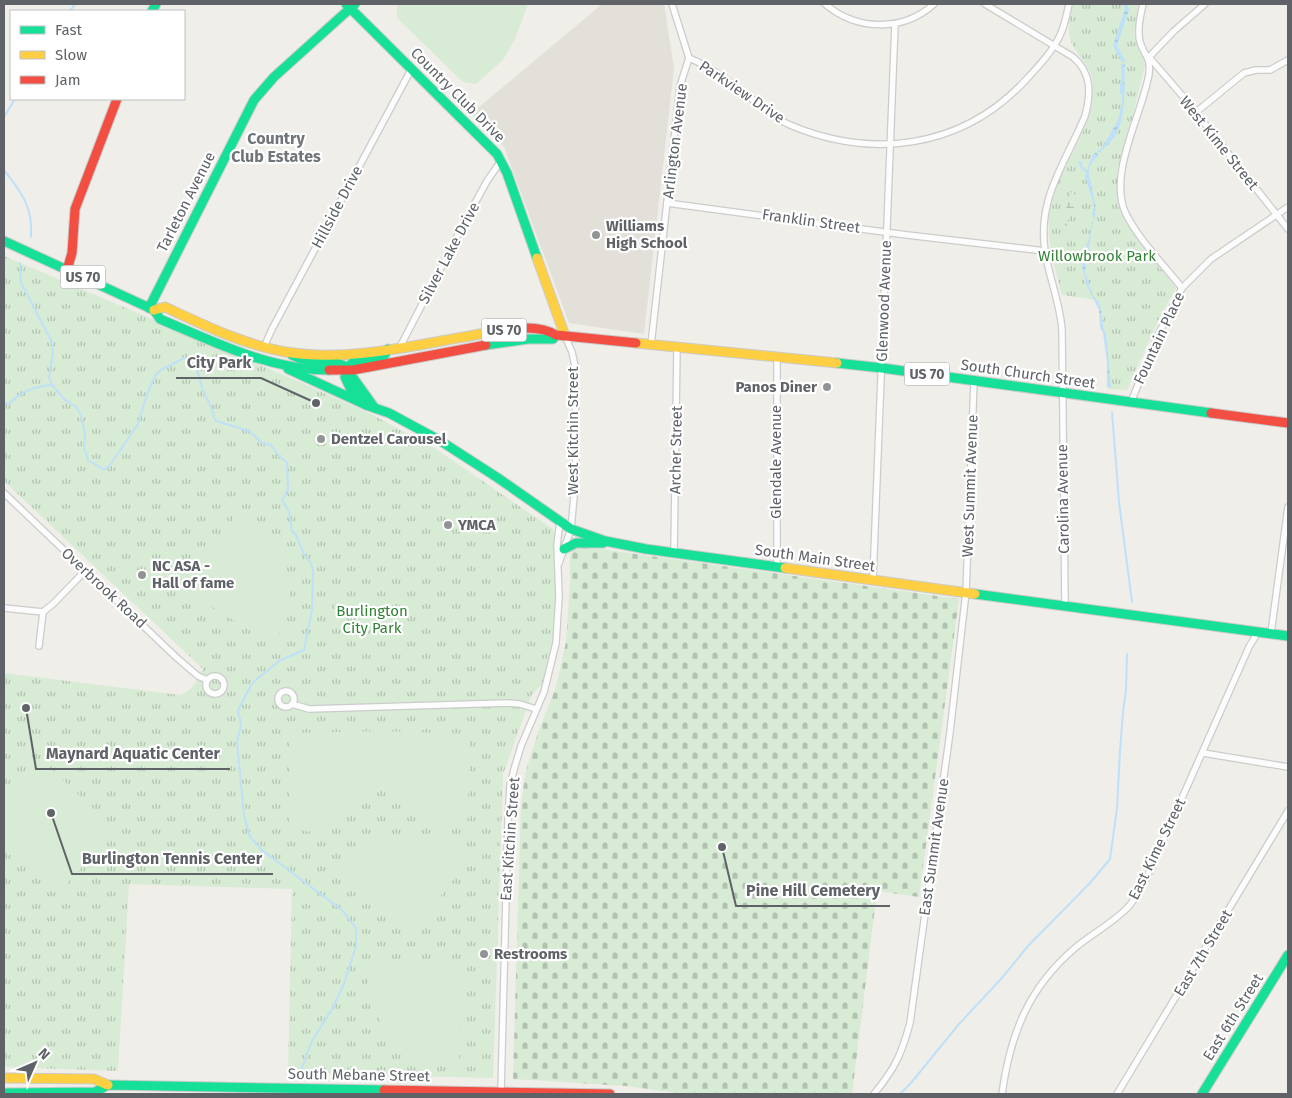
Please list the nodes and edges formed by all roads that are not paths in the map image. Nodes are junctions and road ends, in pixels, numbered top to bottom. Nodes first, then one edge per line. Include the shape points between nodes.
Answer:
1 (672, 4) edge
2 (825, 4) edge
3 (934, 4) edge
4 (984, 4) edge
5 (1070, 4) edge
6 (1143, 4) edge
7 (1205, 4) edge
8 (350, 5) edge
9 (895, 24) junction
10 (1054, 46) junction
11 (1149, 57) junction
12 (689, 58) junction
13 (1288, 60) edge
14 (412, 68) junction
15 (117, 100) edge
16 (1195, 113) junction
17 (890, 145) junction
18 (501, 161) junction
19 (667, 203) junction
20 (1288, 207) edge
21 (1277, 215) junction
22 (1288, 229) edge
23 (887, 232) junction
24 (4, 241) edge
25 (1045, 251) junction
26 (66, 270) junction
27 (1182, 288) junction
28 (152, 309) junction
29 (560, 335) junction
30 (651, 345) junction
31 (264, 347) junction
32 (400, 347) junction
33 (677, 348) junction
34 (388, 349) junction
35 (287, 352) junction
36 (777, 357) junction
37 (281, 365) junction
38 (882, 368) junction
39 (348, 370) junction
40 (974, 381) junction
41 (1062, 393) junction
42 (1131, 402) junction
43 (370, 406) junction
44 (1288, 423) edge
45 (4, 493) edge
46 (1288, 507) edge
47 (560, 521) junction
48 (571, 529) junction
49 (612, 543) junction
50 (564, 549) junction
51 (674, 552) junction
52 (1285, 557) edge
53 (558, 565) junction
54 (777, 566) junction
55 (85, 571) junction
56 (873, 579) junction
57 (966, 592) junction
58 (1065, 605) junction
59 (4, 608) edge
60 (43, 612) junction
61 (1258, 632) junction
62 (1271, 633) junction
63 (1288, 636) edge
64 (39, 646) dead end
65 (207, 680) dead end
66 (292, 704) dead end
67 (536, 709) junction
68 (1203, 754) junction
69 (1288, 767) edge
70 (1288, 812) edge
71 (1288, 954) edge
72 (4, 1078) edge
73 (108, 1085) junction
74 (501, 1091) junction
75 (4, 1093) edge
76 (610, 1094) edge
77 (874, 1094) edge
78 (1002, 1094) edge
79 (1117, 1094) edge
80 (1202, 1094) edge

1 - 12 street, Parkview Drive
2 - 9 street via 856,21
3 - 9 street
4 - 10 street, Carolina Avenue
5 - 10 street, Parkview Drive
6 - 11 street, West Kime Street via 1138,33
7 - 11 street
8 - 14 street, Country Club Drive
8 - 28 street, Tarleton Avenue via 254,100
9 - 17 street, Glenwood Avenue
10 - 17 street, Parkview Drive via 1015,92 976,120 939,136
10 - 25 street, Carolina Avenue via 1080,63 1089,81 1089,104 1048,196 1043,225
11 - 16 street, West Kime Street
11 - 27 street via 1142,103 1121,172 1122,204 1131,223
12 - 17 street, Parkview Drive via 718,74 788,124 843,142
12 - 19 street, Arlington Avenue via 680,86
13 - 16 street via 1270,70 1244,73
14 - 18 street, Country Club Drive via 493,149
14 - 31 street, Hillside Drive
15 - 26 street via 75,209 72,252
16 - 21 street, West Kime Street
17 - 23 street, Glenwood Avenue
18 - 29 street, Country Club Drive
18 - 32 street, Silver Lake Drive via 461,228
19 - 23 street, Franklin Street
19 - 30 street, Arlington Avenue
20 - 21 street, Fountain Place
21 - 22 street, West Kime Street
21 - 27 street, Fountain Place via 1211,259
23 - 25 street, Franklin Street
23 - 38 street, Glenwood Avenue
24 - 26 street, South Church Street / US 70
25 - 41 street, Carolina Avenue via 1060,314
26 - 28 street, South Church Street / US 70
27 - 42 street, Fountain Place via 1159,333
28 - 31 street, South Church Street / US 70 via 165,306
28 - 37 street, South Church Street / US 70 via 160,319 239,354
29 - 30 street, South Church Street / US 70
29 - 32 street, South Church Street / US 70 via 550,330 500,330
29 - 39 street, South Church Street / US 70 via 553,339 490,344
29 - 48 street, West Kitchin Street via 574,359 576,474
30 - 33 street, South Church Street / US 70
31 - 35 street, South Church Street / US 70
32 - 34 street, South Church Street / US 70
33 - 36 street, South Church Street / US 70
33 - 51 street, Archer Street
34 - 35 street, South Church Street / US 70 via 323,356
34 - 39 street via 384,356 353,362
35 - 39 street via 301,360 340,363
36 - 38 street, South Church Street / US 70
36 - 54 street, Glendale Avenue
37 - 39 street, South Church Street / US 70
37 - 43 street
38 - 40 street, South Church Street / US 70
38 - 56 street, Glenwood Avenue
39 - 43 street, South Main Street via 347,384 358,399
40 - 41 street, South Church Street / US 70
40 - 57 street, West Summit Avenue
41 - 42 street, South Church Street / US 70
41 - 58 street, Carolina Avenue
42 - 44 street, South Church Street / US 70
43 - 47 street, South Main Street via 438,440
45 - 55 street, Overbrook Road
46 - 52 street
47 - 48 street, South Main Street
47 - 53 street, East Kitchin Street
48 - 49 street, South Main Street
48 - 50 street, East Kitchin Street
49 - 50 street via 576,543
49 - 51 street, South Main Street
50 - 53 street, East Kitchin Street
51 - 54 street, South Main Street
52 - 62 street
53 - 67 street, East Kitchin Street via 556,643 548,679
54 - 56 street, South Main Street
55 - 60 street
55 - 65 street, Overbrook Road via 198,676
56 - 57 street, South Main Street
57 - 58 street, South Main Street
57 - 77 street, East Summit Avenue via 910,1023 899,1058
58 - 61 street, South Main Street
59 - 60 street
60 - 64 street
61 - 62 street, South Main Street
61 - 68 street, East Kime Street
62 - 63 street, South Main Street
66 - 67 street via 309,709 507,703
67 - 74 street, East Kitchin Street via 510,785
68 - 69 street
68 - 78 street, East Kime Street via 1147,877 1128,907 1060,960 1034,993 1012,1042
70 - 79 street, East 7th Street
71 - 80 street, East 6th Street
72 - 73 street, South Mebane Street via 94,1079
73 - 74 street, South Mebane Street
73 - 75 street, South Mebane Street via 95,1092
74 - 76 street, South Mebane Street

